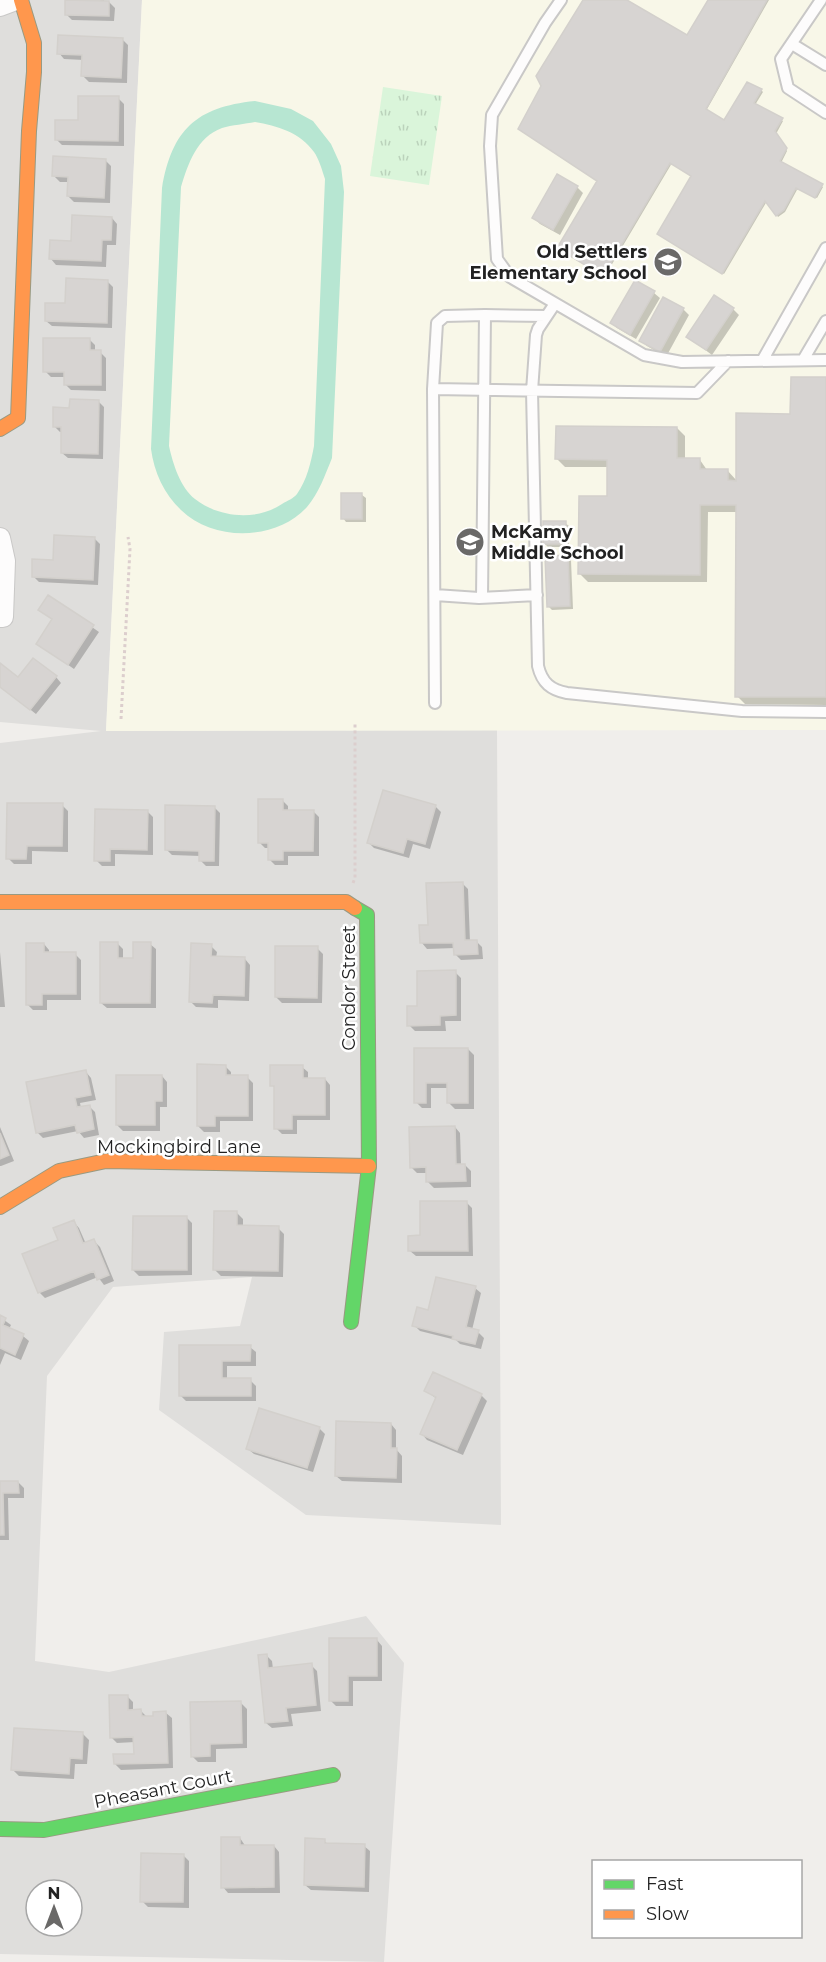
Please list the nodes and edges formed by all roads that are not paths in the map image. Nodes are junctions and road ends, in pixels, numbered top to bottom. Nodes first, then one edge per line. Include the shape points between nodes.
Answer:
1 (16, 0) edge
2 (21, 0) edge
3 (561, 0) edge
4 (821, 5) edge
5 (0, 6) edge
6 (792, 44) junction
7 (826, 65) edge
8 (826, 113) edge
9 (826, 248) edge
10 (554, 304) junction
11 (485, 315) junction
12 (546, 316) junction
13 (826, 321) edge
14 (803, 360) junction
15 (826, 360) edge
16 (728, 361) junction
17 (762, 361) junction
18 (433, 389) junction
19 (484, 390) junction
20 (532, 391) junction
21 (0, 429) edge
22 (0, 538) edge
23 (537, 594) junction
24 (435, 595) junction
25 (482, 598) junction
26 (2, 617) edge
27 (435, 703) dead end
28 (826, 711) edge
29 (0, 903) edge
30 (369, 1166) junction
31 (0, 1207) edge
32 (351, 1322) dead end
33 (333, 1775) dead end
34 (0, 1829) edge

1 - 5 street
2 - 21 street via 34,43 34,72 18,418
3 - 10 lane via 544,22 492,115 490,146 497,259 510,277
4 - 6 lane
6 - 7 lane
6 - 8 lane via 781,60 788,88
9 - 17 lane
10 - 12 lane
10 - 16 lane via 644,355 682,362
11 - 12 lane
11 - 18 lane via 445,316 437,322
11 - 19 lane
12 - 20 lane via 534,341
13 - 14 lane
14 - 15 lane
14 - 17 lane
16 - 17 lane
16 - 20 lane via 697,393
18 - 19 lane
18 - 24 lane
19 - 20 lane
19 - 25 lane
20 - 23 lane
22 - 26 street via 5,561
23 - 25 lane
23 - 28 lane via 540,676 558,691 742,711
24 - 25 lane
24 - 27 lane
29 - 30 street, Condor Street via 346,902 367,915
30 - 31 street, Mockingbird Lane via 106,1161 59,1171
30 - 32 street, Condor Street
33 - 34 street, Pheasant Court via 44,1830

